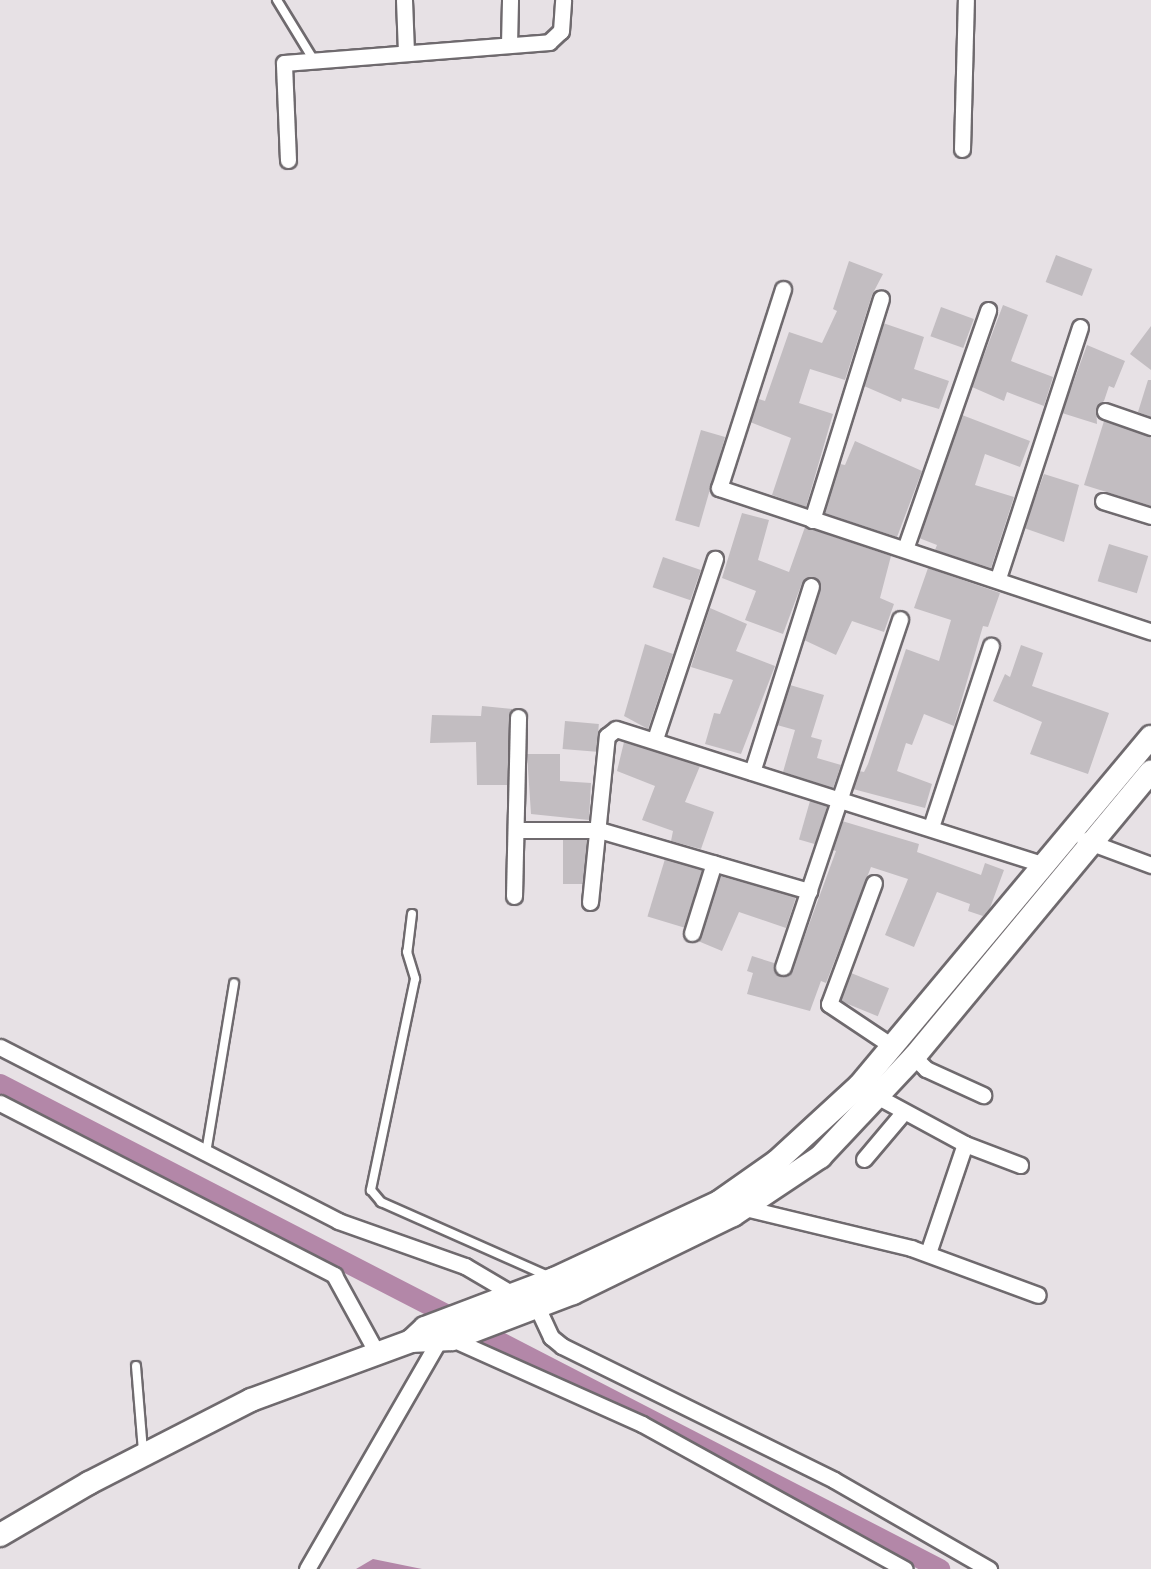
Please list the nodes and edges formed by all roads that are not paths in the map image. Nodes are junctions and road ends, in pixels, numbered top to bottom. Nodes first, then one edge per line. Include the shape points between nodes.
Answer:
1 (277, 0) edge
2 (404, 0) edge
3 (510, 0) edge
4 (563, 0) edge
5 (966, 0) edge
6 (508, 45) junction
7 (406, 52) junction
8 (313, 59) junction
9 (962, 148) dead end
10 (288, 160) dead end
11 (783, 289) dead end
12 (882, 297) dead end
13 (988, 310) dead end
14 (1080, 327) dead end
15 (1106, 411) dead end
16 (1151, 427) edge
17 (1103, 501) dead end
18 (1151, 516) edge
19 (812, 520) junction
20 (905, 549) junction
21 (715, 559) dead end
22 (998, 578) junction
23 (811, 586) dead end
24 (900, 619) dead end
25 (1151, 632) edge
26 (991, 646) dead end
27 (518, 717) dead end
28 (1151, 737) edge
29 (655, 739) junction
30 (752, 772) junction
31 (1151, 772) edge
32 (841, 799) junction
33 (931, 827) junction
34 (516, 830) junction
35 (599, 830) junction
36 (1068, 834) junction
37 (1094, 844) junction
38 (714, 863) junction
39 (1042, 864) junction
40 (1151, 865) edge
41 (874, 883) dead end
42 (809, 891) junction
43 (514, 896) dead end
44 (590, 902) dead end
45 (412, 914) dead end
46 (692, 933) dead end
47 (783, 967) dead end
48 (234, 984) dead end
49 (892, 1046) junction
50 (0, 1047) edge
51 (914, 1057) junction
52 (859, 1086) junction
53 (982, 1095) dead end
54 (878, 1098) junction
55 (0, 1103) edge
56 (902, 1114) junction
57 (965, 1144) junction
58 (206, 1154) junction
59 (864, 1159) dead end
60 (1020, 1164) dead end
61 (764, 1183) junction
62 (745, 1208) junction
63 (927, 1253) junction
64 (554, 1279) junction
65 (512, 1294) junction
66 (1038, 1295) dead end
67 (538, 1309) junction
68 (448, 1335) junction
69 (378, 1355) junction
70 (136, 1366) dead end
71 (143, 1455) junction
72 (0, 1535) edge
73 (307, 1569) edge
74 (905, 1569) edge
75 (989, 1569) edge

1 - 8 lane
2 - 7 street
3 - 6 street
4 - 6 street via 556,39
5 - 9 street
6 - 7 street
7 - 8 street
8 - 10 street via 291,60 282,71
11 - 19 street via 719,488
12 - 19 street
13 - 20 street
14 - 22 street
15 - 16 street
17 - 18 street
19 - 20 street
20 - 22 street
21 - 29 street
22 - 25 street
23 - 30 street
24 - 32 street
26 - 33 street
27 - 34 street
28 - 36 main road
29 - 30 street
29 - 35 street via 610,730
30 - 32 street
31 - 37 main road
32 - 33 street
32 - 42 street
33 - 39 street
34 - 35 street
34 - 43 street
35 - 38 street
35 - 44 street
36 - 37 street
36 - 39 main road
37 - 40 street
37 - 51 main road
38 - 42 street
38 - 46 street
39 - 49 main road
41 - 49 street via 829,1004
42 - 47 street
45 - 64 lane via 407,952 415,979 371,1190 374,1197
48 - 58 lane
49 - 52 main road
50 - 58 street
51 - 53 street via 926,1069
51 - 54 main road
52 - 54 street
52 - 61 main road
54 - 56 street
54 - 61 main road via 820,1157
55 - 69 street via 334,1275
56 - 57 street
56 - 59 street
57 - 60 street
57 - 63 street
58 - 65 street via 338,1221 452,1260
61 - 62 main road
61 - 64 main road
62 - 63 street
62 - 67 main road
63 - 66 street
64 - 65 main road
65 - 67 street
65 - 68 main road via 479,1307
67 - 68 main road
67 - 75 street via 551,1337 562,1346 834,1480
68 - 69 main road via 411,1341
68 - 73 street
68 - 74 street via 642,1424
69 - 71 main road via 251,1400
70 - 71 lane
71 - 72 main road

